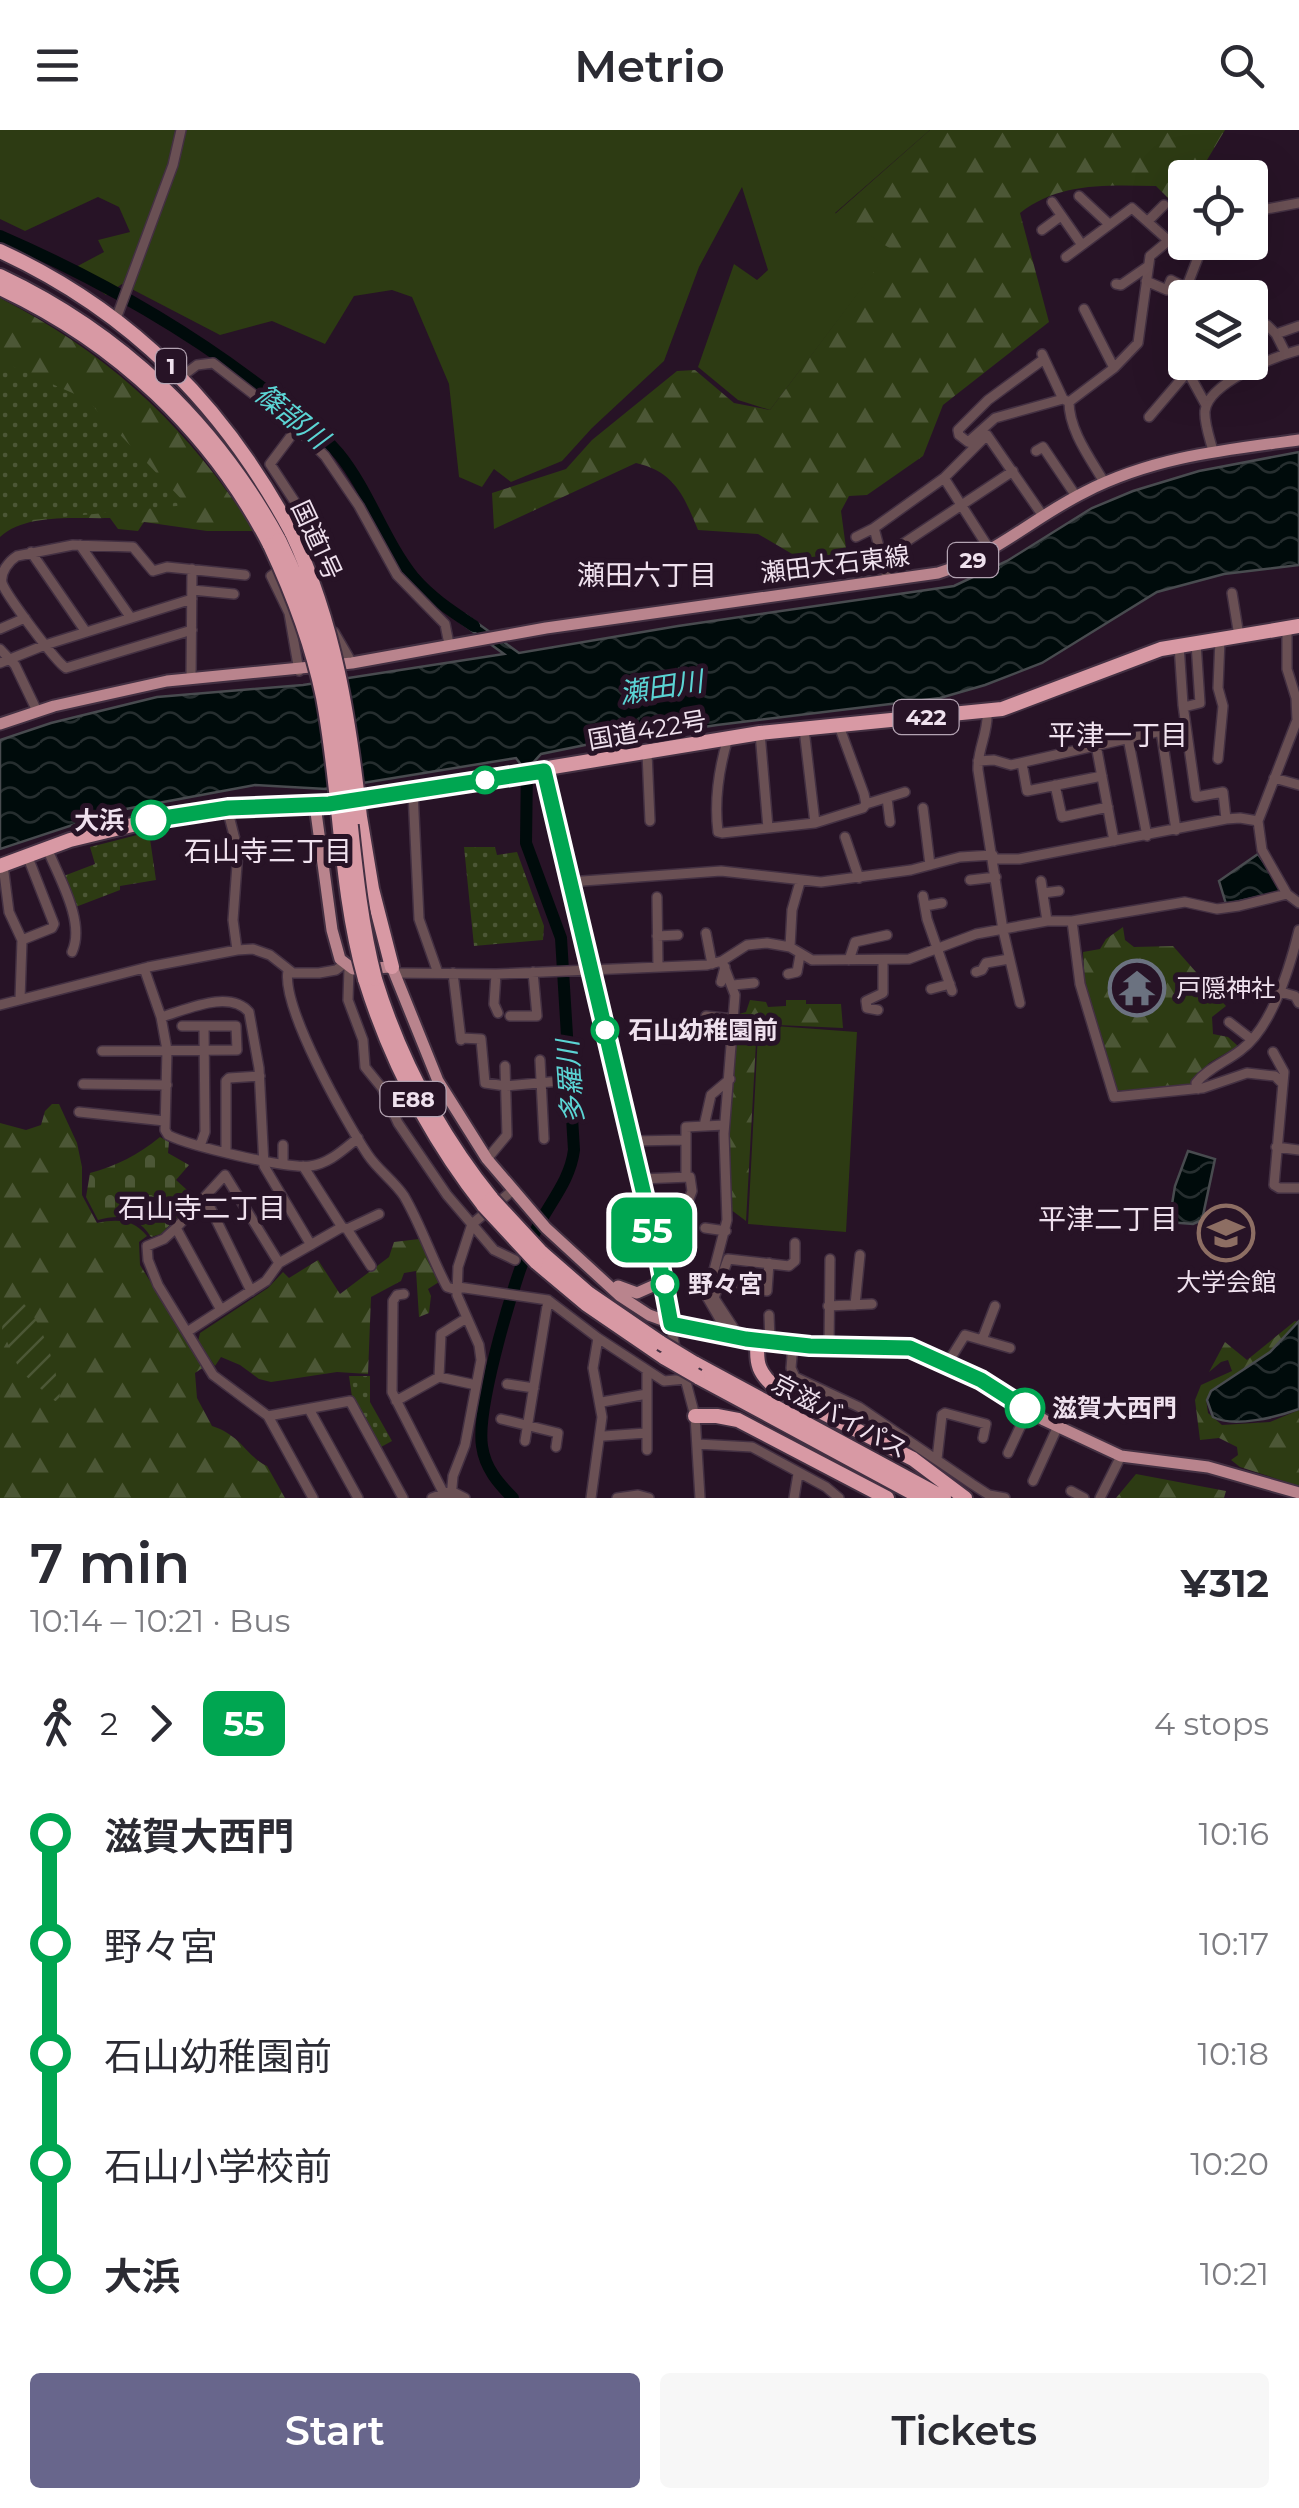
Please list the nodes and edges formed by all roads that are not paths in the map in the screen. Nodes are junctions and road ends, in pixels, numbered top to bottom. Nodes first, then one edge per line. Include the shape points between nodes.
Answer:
1 (181, 130) edge
2 (1079, 196) dead end
3 (1052, 202) dead end
4 (1299, 203) edge
5 (1164, 205) dead end
6 (1268, 209) edge
7 (1061, 216) junction
8 (1148, 221) junction
9 (1110, 224) junction
10 (1042, 230) dead end
11 (1168, 240) edge
12 (1168, 242) edge
13 (1082, 244) junction
14 (0, 251) edge
15 (1066, 256) dead end
16 (1146, 267) junction
17 (0, 276) edge
18 (1146, 281) junction
19 (1116, 284) dead end
20 (1168, 287) edge
21 (0, 288) edge
22 (1084, 309) dead end
23 (116, 319) junction
24 (1268, 326) edge
25 (1299, 326) edge
26 (1276, 334) junction
27 (1299, 350) edge
28 (1286, 354) junction
29 (1268, 359) edge
30 (1114, 368) junction
31 (181, 377) junction
32 (1179, 380) edge
33 (1192, 380) edge
34 (1230, 380) edge
35 (1066, 401) junction
36 (1206, 404) junction
37 (1148, 417) dead end
38 (298, 428) junction
39 (1299, 440) edge
40 (1036, 451) dead end
41 (1213, 451) junction
42 (1013, 471) junction
43 (944, 478) junction
44 (1104, 482) junction
45 (1076, 496) junction
46 (962, 506) junction
47 (1043, 516) junction
48 (874, 528) junction
49 (856, 537) dead end
50 (280, 539) junction
51 (80, 545) junction
52 (990, 550) junction
53 (30, 552) junction
54 (306, 556) junction
55 (883, 557) junction
56 (192, 570) junction
57 (245, 575) dead end
58 (888, 581) junction
59 (1232, 593) dead end
60 (234, 594) dead end
61 (192, 595) junction
62 (25, 618) junction
63 (130, 618) junction
64 (1293, 627) edge
65 (0, 629) edge
66 (192, 630) junction
67 (86, 632) junction
68 (1239, 636) junction
69 (1220, 638) junction
70 (1196, 642) junction
71 (449, 644) junction
72 (45, 645) junction
73 (1179, 645) junction
74 (0, 649) edge
75 (5, 661) edge
76 (352, 664) junction
77 (299, 670) junction
78 (191, 678) junction
79 (1297, 698) edge
80 (1184, 707) junction
81 (37, 711) junction
82 (987, 711) junction
83 (0, 724) edge
84 (839, 726) junction
85 (804, 729) junction
86 (760, 733) junction
87 (728, 738) junction
88 (1128, 738) junction
89 (1295, 739) edge
90 (1096, 745) junction
91 (647, 752) junction
92 (1218, 759) dead end
93 (978, 761) junction
94 (1022, 763) junction
95 (532, 773) junction
96 (1102, 776) junction
97 (1274, 778) junction
98 (1055, 785) junction
99 (1299, 785) edge
100 (413, 792) junction
101 (905, 792) dead end
102 (887, 798) junction
103 (866, 804) junction
104 (314, 805) junction
105 (1108, 807) junction
106 (228, 808) junction
107 (923, 808) dead end
108 (650, 820) dead end
109 (1226, 820) junction
110 (1258, 821) junction
111 (890, 822) dead end
112 (815, 823) junction
113 (768, 828) junction
114 (1176, 830) junction
115 (845, 836) dead end
116 (1147, 836) junction
117 (1114, 841) junction
118 (47, 848) junction
119 (28, 855) junction
120 (993, 857) junction
121 (1, 865) edge
122 (930, 866) junction
123 (996, 877) junction
124 (860, 878) junction
125 (970, 880) dead end
126 (568, 882) junction
127 (800, 882) junction
128 (1059, 891) dead end
129 (1287, 894) junction
130 (657, 897) dead end
131 (942, 903) dead end
132 (1299, 903) edge
133 (1048, 921) junction
134 (1072, 922) junction
135 (1003, 930) junction
136 (1299, 930) edge
137 (706, 932) dead end
138 (678, 934) dead end
139 (886, 935) dead end
140 (658, 936) junction
141 (22, 940) junction
142 (790, 947) junction
143 (939, 948) junction
144 (237, 950) junction
145 (72, 952) dead end
146 (800, 955) junction
147 (849, 960) junction
148 (1009, 960) junction
149 (883, 961) junction
150 (720, 964) junction
151 (346, 966) junction
152 (658, 966) junction
153 (144, 968) junction
154 (394, 970) junction
155 (590, 970) junction
156 (288, 971) junction
157 (532, 972) junction
158 (976, 972) dead end
159 (438, 973) junction
160 (454, 974) junction
161 (496, 974) junction
162 (788, 974) dead end
163 (722, 982) dead end
164 (754, 982) dead end
165 (733, 985) junction
166 (931, 989) dead end
167 (1281, 992) junction
168 (20, 999) junction
169 (1299, 1002) edge
170 (1020, 1003) dead end
171 (0, 1004) edge
172 (878, 1010) dead end
173 (498, 1013) dead end
174 (510, 1016) dead end
175 (706, 1016) dead end
176 (161, 1017) junction
177 (733, 1019) junction
178 (1228, 1022) dead end
179 (182, 1026) dead end
180 (204, 1026) junction
181 (1252, 1039) junction
182 (167, 1050) junction
183 (204, 1050) junction
184 (102, 1051) dead end
185 (1273, 1052) dead end
186 (540, 1060) dead end
187 (505, 1066) dead end
188 (260, 1076) junction
189 (730, 1079) junction
190 (561, 1081) dead end
191 (541, 1083) junction
192 (1282, 1083) junction
193 (83, 1084) dead end
194 (166, 1085) junction
195 (506, 1086) junction
196 (1198, 1088) junction
197 (79, 1112) dead end
198 (165, 1121) junction
199 (724, 1125) junction
200 (704, 1126) junction
201 (358, 1138) junction
202 (544, 1139) dead end
203 (686, 1140) junction
204 (632, 1142) junction
205 (283, 1145) dead end
206 (200, 1146) junction
207 (1276, 1148) junction
208 (1299, 1150) edge
209 (226, 1151) junction
210 (487, 1159) junction
211 (264, 1160) junction
212 (283, 1163) junction
213 (303, 1166) junction
214 (686, 1177) junction
215 (640, 1179) junction
216 (1299, 1188) edge
217 (512, 1191) junction
218 (204, 1197) junction
219 (380, 1214) dead end
220 (472, 1224) junction
221 (176, 1228) junction
222 (344, 1228) junction
223 (705, 1228) dead end
224 (726, 1231) junction
225 (794, 1243) dead end
226 (310, 1245) junction
227 (658, 1254) junction
228 (860, 1256) dead end
229 (830, 1258) dead end
230 (515, 1260) dead end
231 (769, 1263) junction
232 (279, 1264) junction
233 (371, 1266) dead end
234 (593, 1271) junction
235 (664, 1281) junction
236 (717, 1284) junction
237 (457, 1289) junction
238 (251, 1290) junction
239 (404, 1294) dead end
240 (548, 1300) junction
241 (856, 1304) junction
242 (872, 1304) dead end
243 (828, 1306) junction
244 (994, 1306) dead end
245 (221, 1310) junction
246 (769, 1316) dead end
247 (466, 1318) junction
248 (671, 1324) junction
249 (187, 1332) junction
250 (730, 1336) junction
251 (598, 1338) junction
252 (982, 1340) junction
253 (764, 1341) junction
254 (794, 1344) junction
255 (828, 1347) junction
256 (1010, 1348) dead end
257 (947, 1364) junction
258 (647, 1370) junction
259 (693, 1373) junction
260 (439, 1378) junction
261 (507, 1384) dead end
262 (476, 1385) junction
263 (534, 1388) junction
264 (647, 1394) junction
265 (396, 1401) junction
266 (602, 1402) junction
267 (309, 1408) junction
268 (1028, 1410) junction
269 (268, 1416) junction
270 (694, 1416) junction
271 (501, 1419) dead end
272 (528, 1424) junction
273 (1058, 1426) junction
274 (646, 1433) junction
275 (604, 1436) dead end
276 (983, 1438) dead end
277 (525, 1441) dead end
278 (697, 1444) junction
279 (556, 1447) dead end
280 (647, 1450) dead end
281 (1008, 1453) dead end
282 (1121, 1456) junction
283 (913, 1459) junction
284 (938, 1459) junction
285 (798, 1474) junction
286 (1033, 1481) dead end
287 (1071, 1491) dead end
288 (1299, 1494) edge
289 (447, 1495) edge
290 (987, 1497) edge
291 (312, 1498) edge
292 (358, 1498) edge
293 (403, 1498) edge
294 (432, 1498) edge
295 (465, 1498) edge
296 (591, 1498) edge
297 (618, 1498) edge
298 (649, 1498) edge
299 (700, 1498) edge
300 (794, 1498) edge
301 (838, 1498) edge
302 (887, 1498) edge
303 (922, 1498) edge
304 (944, 1498) edge
305 (965, 1498) edge
306 (1005, 1498) edge
307 (1084, 1498) edge
308 (1100, 1498) edge

1 - 23 street
2 - 9 street
3 - 7 street
4 - 6 street
5 - 8 street
7 - 10 street
7 - 13 street
8 - 9 street via 1132,208
8 - 11 street
9 - 13 street
12 - 16 street
13 - 15 street
14 - 23 highway, 国道1号 / 1
16 - 18 street
16 - 19 street
17 - 50 highway, 京滋バイパス / E88 via 88,326 159,382 228,458
18 - 20 street
18 - 30 street via 1138,344
21 - 50 highway, 京滋バイパス / E88 via 69,325 152,389
22 - 30 street
23 - 31 highway, 国道1号 / 1
24 - 26 street
25 - 26 street
26 - 28 street
27 - 28 street
28 - 29 street
30 - 35 street
31 - 38 street via 197,364 213,364
31 - 50 highway, 国道1号 / 1 via 244,452
32 - 37 street
33 - 36 street
34 - 36 street
35 - 35 street via 1043,356 988,400 959,435 968,442 994,418
35 - 44 street
36 - 41 street
38 - 54 street via 270,464 294,502
38 - 71 street via 345,484 397,575 444,624
39 - 41 main road, 瀬田大石東線 / 29
40 - 45 street via 1043,447
41 - 44 main road, 瀬田大石東線 / 29
42 - 43 street via 987,435
42 - 46 street
42 - 47 street
43 - 46 street
43 - 48 street
44 - 45 main road, 瀬田大石東線 / 29
45 - 47 main road, 瀬田大石東線 / 29
46 - 52 street
46 - 55 street
47 - 52 main road, 瀬田大石東線 / 29
48 - 49 street
48 - 55 street
50 - 154 highway, 国道1号 / 1, bridge via 318,596 338,660 368,871
50 - 259 highway, 京滋バイパス / E88, bridge via 331,684 370,979 424,1098 488,1203 539,1257 602,1316
51 - 53 street
51 - 56 street via 133,547 150,570
51 - 63 street
52 - 58 main road, 瀬田大石東線 / 29 via 951,569
53 - 62 street via 10,560 2,576
53 - 67 street
54 - 76 street
54 - 77 street via 271,576 289,613
55 - 58 street
56 - 57 street
56 - 61 street
58 - 71 main road, 瀬田大石東線 / 29
59 - 68 street
60 - 61 street
61 - 63 street
61 - 66 street
62 - 65 street
62 - 72 street
63 - 67 street
64 - 68 highway, 国道422号 / 422
64 - 79 street via 1287,669
66 - 72 street via 66,668
66 - 78 street
67 - 72 street
68 - 69 highway, 国道422号 / 422
69 - 70 highway, 国道422号 / 422
69 - 92 street
70 - 73 highway, 国道422号 / 422
70 - 80 street via 1200,703
71 - 76 main road, 瀬田大石東線 / 29
72 - 75 street
73 - 80 street
73 - 82 highway, 国道422号 / 422
74 - 75 street
75 - 81 street
76 - 77 main road, 瀬田大石東線 / 29
77 - 78 main road, 瀬田大石東線 / 29
78 - 81 main road, 瀬田大石東線 / 29
79 - 89 street
80 - 109 street via 1186,762 1196,797 1222,792
81 - 83 main road, 瀬田大石東線 / 29
82 - 84 highway, 国道422号 / 422
82 - 93 street
84 - 85 highway, 国道422号 / 422
84 - 103 street
85 - 86 highway, 国道422号 / 422
85 - 112 street
86 - 87 highway, 国道422号 / 422
86 - 113 street
87 - 91 highway, 国道422号 / 422
87 - 113 street via 719,772 718,832
88 - 90 street
88 - 114 street via 1161,731
88 - 116 street
89 - 97 street
90 - 94 street
90 - 96 street
91 - 95 highway, 国道422号 / 422
91 - 108 street
93 - 94 street
93 - 120 street
94 - 98 street via 1027,790
95 - 100 highway, 国道422号 / 422
95 - 126 street
96 - 98 street
96 - 105 street
97 - 99 street
97 - 110 street
98 - 105 street via 1062,816
100 - 104 highway, 国道422号 / 422
100 - 159 street via 418,906
101 - 102 street
102 - 103 street
102 - 111 street
103 - 112 street
104 - 106 highway, 国道422号 / 422
104 - 151 main road via 326,902
105 - 117 street
106 - 118 highway, 国道422号 / 422 via 138,822
106 - 144 street via 238,851
107 - 122 street
109 - 110 street
109 - 114 street
110 - 129 street via 1262,850
112 - 113 street
114 - 116 street
115 - 124 street
116 - 117 street
117 - 120 street via 1019,859
118 - 119 highway, 国道422号 / 422
118 - 145 street via 73,918
119 - 121 highway, 国道422号 / 422
119 - 141 street via 54,924
120 - 122 street
120 - 123 street
121 - 141 street
122 - 124 street
123 - 125 street
123 - 135 street
124 - 127 street
126 - 127 street via 721,871
126 - 155 street
127 - 142 street
128 - 133 street via 1042,887
129 - 132 street
129 - 134 street via 1217,909 1186,902
130 - 140 street
131 - 143 street via 924,900
133 - 134 street
133 - 135 street
134 - 196 street via 1080,984 1114,1097
135 - 143 street
135 - 148 street
136 - 167 street
137 - 150 street
138 - 140 street
139 - 147 street via 856,942
140 - 152 street
141 - 168 street
142 - 146 street
142 - 150 street via 752,944
143 - 149 street
143 - 166 street via 951,987
144 - 153 street
144 - 156 street via 260,951
146 - 147 street
146 - 162 street via 797,972
147 - 149 street
148 - 158 street via 986,963
148 - 170 street
149 - 172 street via 883,993 866,1001 866,1008
150 - 152 street
150 - 163 street
150 - 165 street
151 - 154 main road
151 - 156 street
151 - 220 street via 365,1067
152 - 155 street
153 - 168 street
153 - 176 street
154 - 159 street
154 - 210 main road via 438,1081
155 - 157 street
155 - 204 street
156 - 201 street via 294,1010
157 - 161 street
157 - 174 street via 537,1016
159 - 160 street
160 - 161 street
160 - 195 street via 461,1041 479,1037 485,1083
161 - 173 street
164 - 165 street
165 - 177 street
167 - 169 street
167 - 181 street
168 - 171 street
175 - 177 street
176 - 182 street
176 - 188 street via 224,1002 244,1006
177 - 189 street
178 - 181 street
179 - 180 street
180 - 183 street
180 - 183 street via 236,1026 236,1050
181 - 196 street via 1201,1076
182 - 183 street
182 - 184 street
182 - 194 street
183 - 206 street
185 - 192 street via 1283,1065
186 - 191 street
187 - 195 street
188 - 209 street via 226,1081
188 - 211 street
189 - 199 street
189 - 200 street via 712,1095
190 - 191 street
191 - 195 street
191 - 202 street
192 - 196 street via 1276,1076 1247,1073
192 - 207 street
193 - 194 street
194 - 198 street
195 - 210 street via 507,1135
197 - 198 street
198 - 206 street via 168,1136
199 - 200 street
199 - 224 street
200 - 203 street via 686,1128
201 - 213 street via 329,1160
201 - 237 street via 402,1193 447,1287
203 - 204 street
203 - 214 street
204 - 215 street
205 - 212 street
206 - 209 street
207 - 208 street
207 - 216 street via 1274,1185
209 - 211 street
210 - 217 main road
211 - 212 street
211 - 226 street
212 - 213 street
213 - 222 street
214 - 215 street
214 - 227 street via 692,1192 670,1250
215 - 227 street
217 - 220 street
217 - 234 main road
218 - 221 street
218 - 232 street via 228,1177
218 - 238 street
219 - 222 street
220 - 230 street via 494,1250
220 - 237 street
221 - 245 street
221 - 249 street via 147,1246 148,1260
222 - 226 street
222 - 233 street
223 - 224 street
224 - 250 street via 708,1297
225 - 231 street via 792,1264
226 - 232 street
227 - 235 street
228 - 241 street
229 - 243 street
231 - 236 street via 728,1259
231 - 236 street via 767,1291
232 - 238 street
234 - 235 main road via 633,1293
234 - 248 main road via 634,1306
235 - 248 street
236 - 250 street via 715,1302 733,1327
237 - 240 street
237 - 247 street
238 - 245 street
239 - 265 street via 394,1301
240 - 251 street
240 - 263 street
241 - 242 street
241 - 243 street
243 - 255 street
244 - 252 street
245 - 249 street
246 - 253 street
247 - 260 street via 441,1334
247 - 262 street via 481,1352
248 - 250 main road
248 - 259 street via 674,1350
249 - 269 street via 218,1380
250 - 253 main road
251 - 258 street
251 - 266 street via 593,1368
252 - 256 street
252 - 257 street via 966,1335
253 - 254 main road
253 - 283 highway via 757,1364 778,1389
254 - 255 main road
254 - 284 street via 795,1377 859,1407
255 - 257 main road via 901,1346
257 - 268 main road
258 - 259 street via 667,1382
258 - 264 street
259 - 270 street
259 - 303 highway, 京滋バイパス / E88
259 - 304 highway, 京滋バイパス / E88
260 - 262 street
260 - 265 street
261 - 263 street
262 - 289 street
263 - 272 street
264 - 266 street
264 - 274 street
265 - 289 street
266 - 296 street
267 - 269 street
267 - 292 street
267 - 293 street via 350,1401
268 - 273 main road
268 - 281 street
269 - 291 street
270 - 278 street
270 - 302 highway via 738,1420
271 - 272 street
272 - 277 street
272 - 279 street via 558,1433
273 - 282 main road
273 - 286 street
274 - 275 street
274 - 280 street
276 - 284 street via 986,1424 945,1413
278 - 285 street via 747,1445
278 - 299 street
282 - 288 main road via 1208,1467
282 - 308 street
283 - 290 highway
283 - 305 highway
284 - 290 street
285 - 300 street
285 - 301 street
287 - 307 street
289 - 294 street
289 - 295 street
290 - 306 street
297 - 298 street

